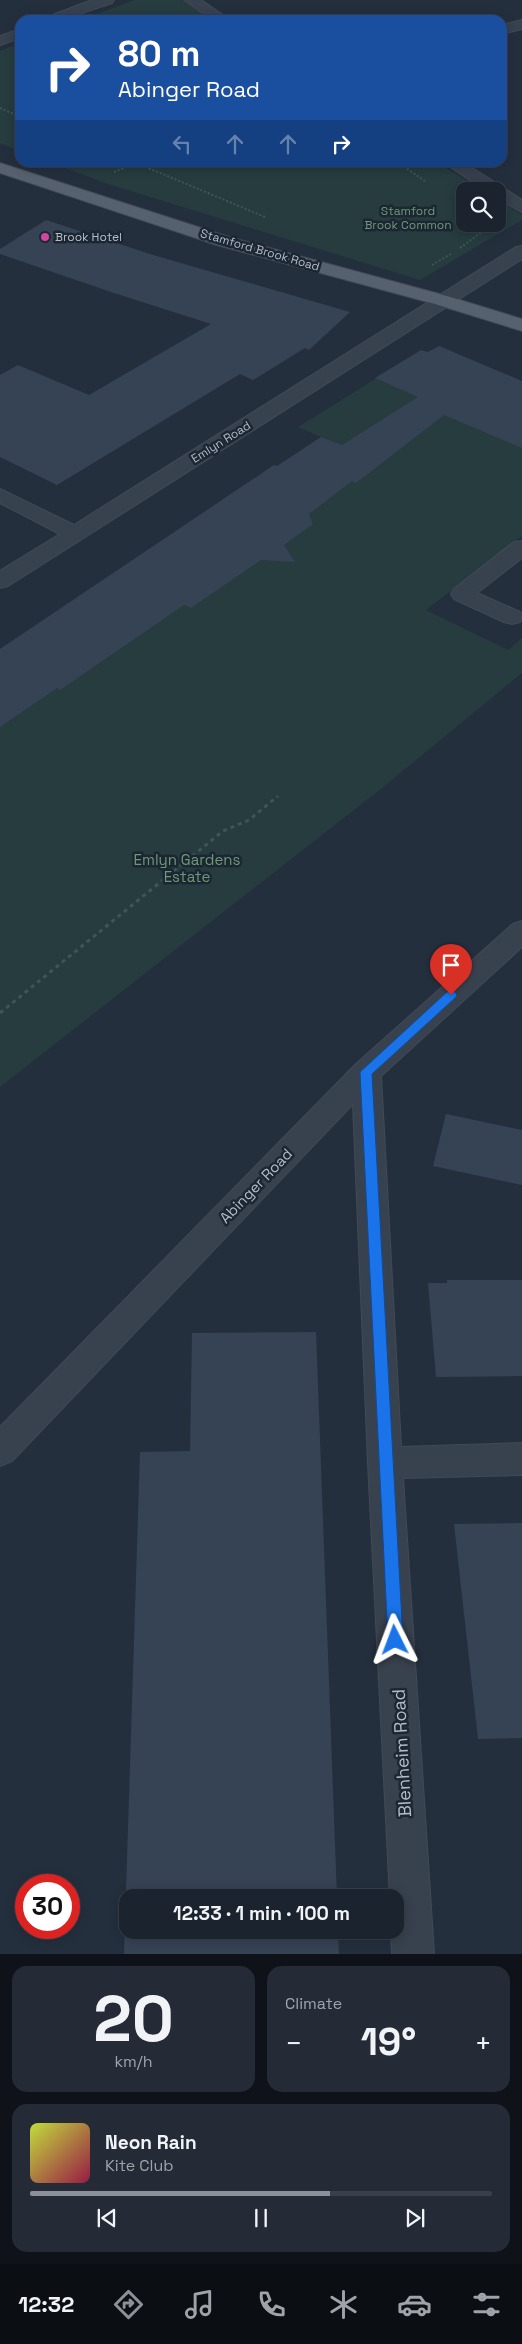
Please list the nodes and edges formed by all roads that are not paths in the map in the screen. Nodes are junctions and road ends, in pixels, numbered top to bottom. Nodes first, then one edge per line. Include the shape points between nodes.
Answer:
1 (107, 0) edge
2 (191, 0) edge
3 (63, 15) edge
4 (216, 15) edge
5 (522, 24) edge
6 (507, 28) edge
7 (15, 35) edge
8 (0, 41) edge
9 (459, 167) edge
10 (0, 168) edge
11 (482, 182) edge
12 (506, 197) edge
13 (522, 207) edge
14 (522, 251) edge
15 (441, 300) junction
16 (522, 325) edge
17 (0, 495) edge
18 (76, 534) junction
19 (522, 547) edge
20 (0, 581) edge
21 (512, 617) dead end
22 (522, 931) edge
23 (366, 1072) junction
24 (0, 1450) edge
25 (522, 1459) edge
26 (385, 1463) junction
27 (414, 1954) edge

1 - 3 street
2 - 4 street
5 - 6 street
7 - 8 street
9 - 11 street
10 - 15 main road, Stamford Brook Road via 223,241
12 - 13 street
14 - 15 street, Emlyn Road
15 - 16 main road, Stamford Brook Road
15 - 18 street, Emlyn Road
17 - 18 street
18 - 20 street, Emlyn Road
19 - 21 street via 462,594
22 - 23 street, Abinger Road
23 - 24 street, Abinger Road
23 - 26 street, Blenheim Road
25 - 26 street
26 - 27 street, Blenheim Road

